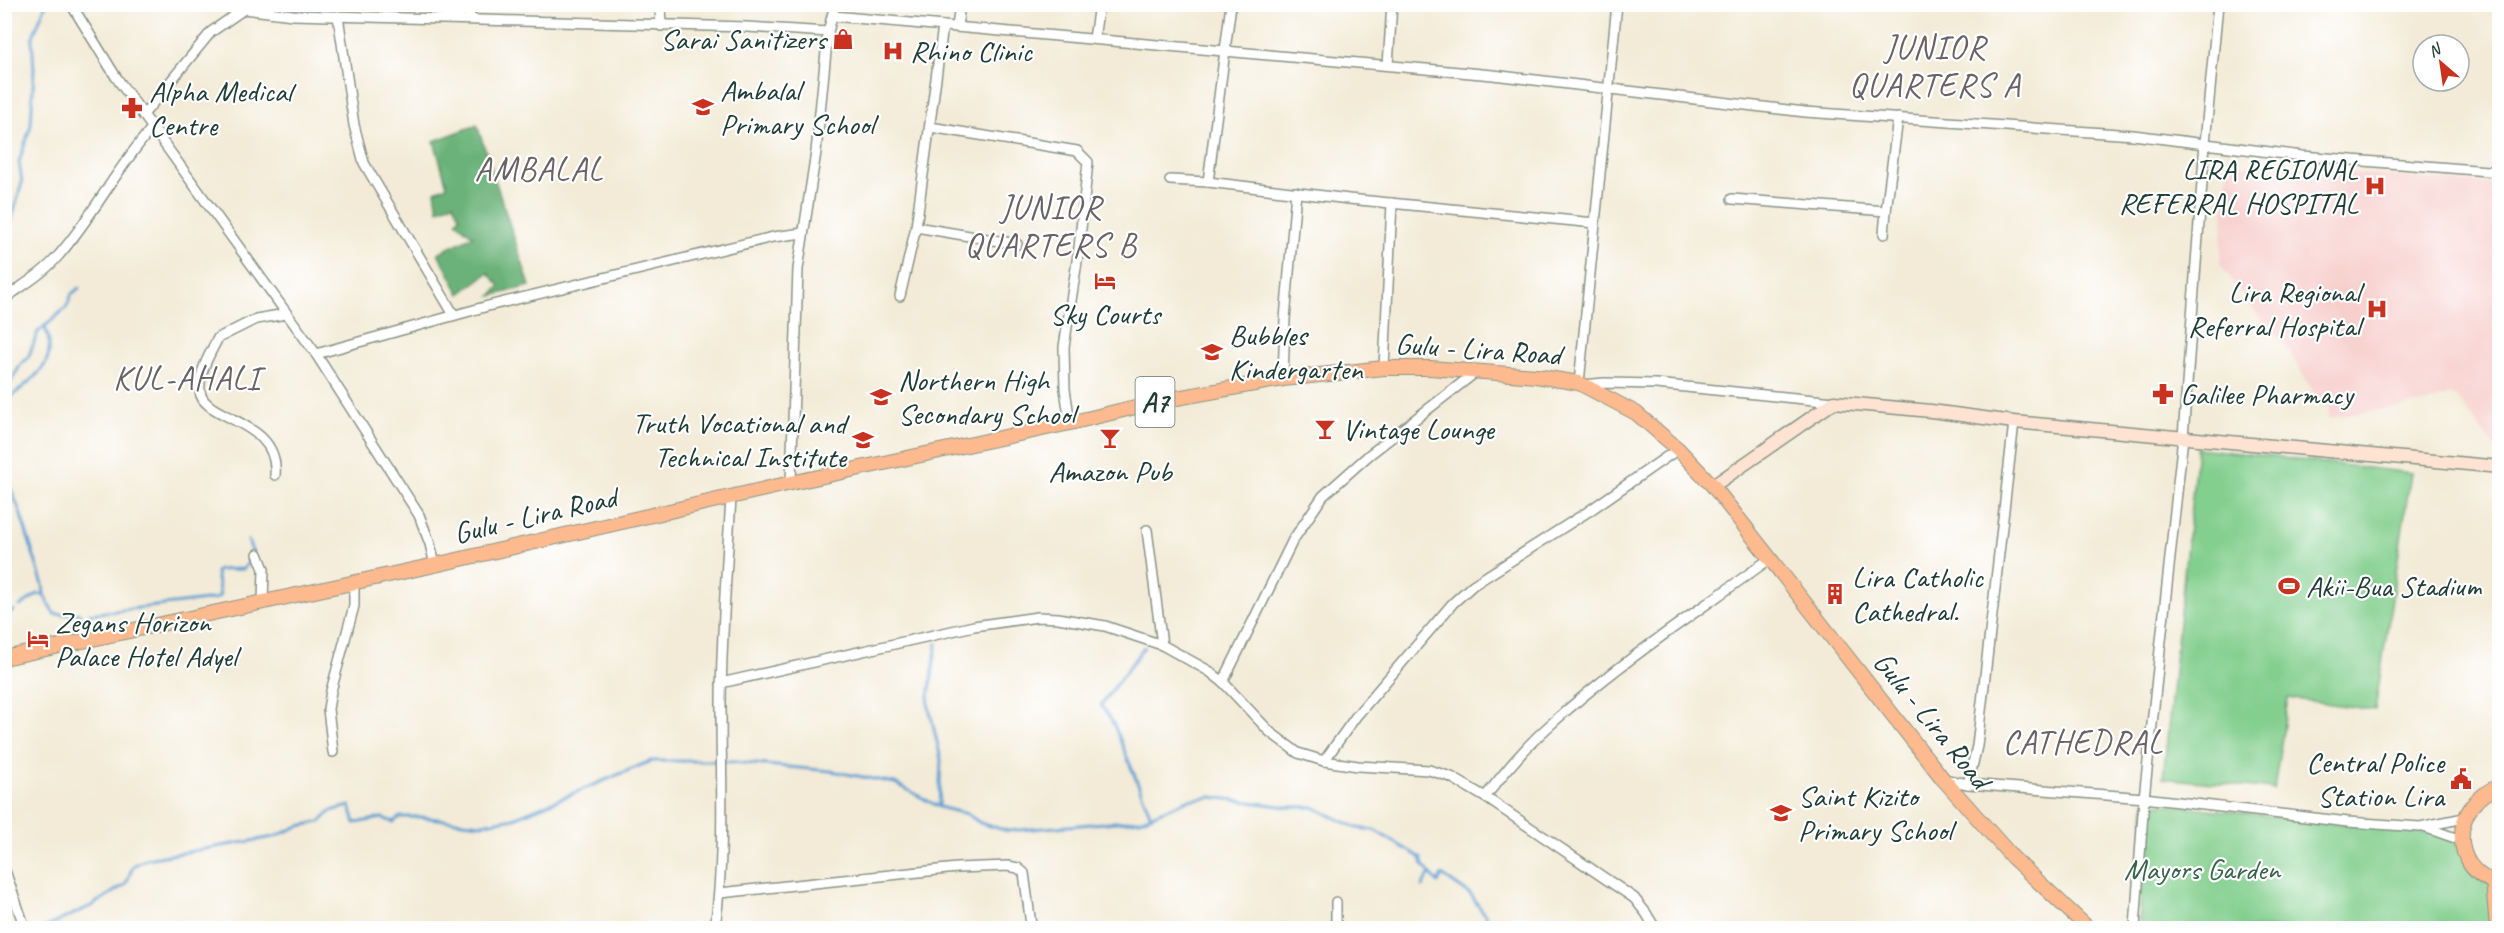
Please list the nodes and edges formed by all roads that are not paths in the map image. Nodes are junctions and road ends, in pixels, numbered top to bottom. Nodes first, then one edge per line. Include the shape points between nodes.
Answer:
1 (71, 4) edge
2 (466, 4) edge
3 (660, 4) edge
4 (835, 4) edge
5 (960, 4) edge
6 (1099, 4) edge
7 (1231, 4) edge
8 (1392, 4) edge
9 (1617, 4) edge
10 (2218, 4) edge
11 (246, 7) edge
12 (338, 16) junction
13 (833, 16) junction
14 (471, 19) junction
15 (661, 26) junction
16 (943, 26) junction
17 (957, 27) junction
18 (828, 32) junction
19 (1094, 39) junction
20 (1226, 53) junction
21 (1388, 65) junction
22 (1609, 88) junction
23 (143, 115) junction
24 (1898, 118) junction
25 (153, 127) junction
26 (930, 127) junction
27 (2205, 143) junction
28 (2499, 172) edge
29 (1170, 180) dead end
30 (1208, 182) junction
31 (1296, 192) junction
32 (1732, 199) dead end
33 (1392, 203) junction
34 (1886, 211) junction
35 (1595, 223) junction
36 (916, 227) junction
37 (803, 233) junction
38 (1884, 234) dead end
39 (1017, 244) dead end
40 (900, 296) dead end
41 (4, 299) edge
42 (286, 314) junction
43 (454, 315) junction
44 (316, 354) junction
45 (1384, 368) junction
46 (1476, 372) junction
47 (1283, 379) junction
48 (1582, 384) junction
49 (1834, 402) junction
50 (2014, 422) junction
51 (1070, 423) junction
52 (2183, 437) junction
53 (1678, 449) junction
54 (2499, 467) edge
55 (275, 475) dead end
56 (792, 483) junction
57 (1713, 486) junction
58 (731, 497) junction
59 (1147, 530) dead end
60 (260, 557) dead end
61 (1768, 560) junction
62 (435, 565) junction
63 (354, 583) junction
64 (263, 602) junction
65 (1162, 645) junction
66 (4, 658) edge
67 (1223, 682) junction
68 (721, 683) junction
69 (333, 752) dead end
70 (1324, 761) junction
71 (1943, 779) junction
72 (1968, 784) junction
73 (2499, 786) edge
74 (1485, 797) junction
75 (2144, 798) junction
76 (2464, 818) junction
77 (2424, 827) junction
78 (2461, 840) junction
79 (4, 868) edge
80 (2496, 883) edge
81 (720, 893) junction
82 (1336, 902) dead end
83 (1031, 925) dead end
84 (2497, 926) edge
85 (25, 928) edge
86 (715, 928) edge
87 (1336, 928) edge
88 (1655, 928) edge
89 (2088, 928) edge
90 (2135, 928) edge

1 - 23 street
2 - 14 street
3 - 15 street
4 - 13 street
5 - 17 street
6 - 19 street
7 - 20 street
8 - 21 street
9 - 22 street
10 - 27 street
11 - 12 street via 293,15
11 - 23 street via 211,32
12 - 14 street
12 - 43 street via 354,125 364,163
13 - 16 street
13 - 18 street
14 - 15 street
15 - 18 street
16 - 17 street
16 - 26 street
17 - 19 street
18 - 37 street
19 - 20 street
20 - 21 street
20 - 30 street
21 - 22 street
22 - 24 street via 1805,112
22 - 35 street
23 - 25 street
24 - 27 street
24 - 34 street
25 - 41 street via 125,160 59,255
25 - 42 street
26 - 36 street
26 - 51 street via 1077,151 1088,162 1064,347
27 - 28 street via 2302,156
27 - 52 street
29 - 30 street
30 - 31 street
31 - 33 street
31 - 47 street
32 - 34 street
33 - 35 street
33 - 45 street
34 - 38 street
35 - 48 street
36 - 39 street
36 - 40 street
37 - 43 street
37 - 56 street via 796,313
42 - 44 street
42 - 55 street via 256,319 218,338 200,379 200,392 210,406 260,436 272,452
43 - 44 street
44 - 62 street via 418,515
45 - 46 main road, Gulu - Lira Road / A7
45 - 47 main road, Gulu - Lira Road / A7
46 - 48 main road, Gulu - Lira Road / A7
46 - 67 street via 1323,496 1293,540
47 - 51 main road, Gulu - Lira Road / A7 via 1160,401
48 - 49 street via 1656,384
48 - 53 main road, Gulu - Lira Road / A7 via 1636,413
49 - 50 main road
49 - 57 main road
50 - 52 main road
50 - 72 street via 1980,723
51 - 56 main road, Gulu - Lira Road / A7
52 - 54 main road
52 - 75 street
53 - 57 main road, Gulu - Lira Road / A7
53 - 70 street via 1473,585 1358,715
56 - 58 main road, Gulu - Lira Road / A7
57 - 61 main road, Gulu - Lira Road / A7
58 - 62 main road, Gulu - Lira Road / A7
58 - 68 street
59 - 65 street
60 - 64 street
61 - 71 main road, Gulu - Lira Road / A7
61 - 74 street via 1641,650 1550,725
62 - 63 main road, Gulu - Lira Road / A7
63 - 64 main road, Gulu - Lira Road / A7
63 - 69 street via 354,606 328,709
64 - 66 main road, Gulu - Lira Road / A7
65 - 67 street
65 - 68 street via 1080,621 1038,617 939,633
67 - 70 street via 1284,745
68 - 81 street
70 - 74 street via 1429,770 1451,777
71 - 72 street
71 - 89 main road, Gulu - Lira Road / A7 via 2013,858
72 - 75 street
73 - 76 main road via 2480,795
74 - 88 street via 1634,898
75 - 77 street
75 - 90 street
76 - 77 street
76 - 78 main road
77 - 78 street
78 - 80 main road via 2470,864
79 - 85 street
80 - 84 main road
81 - 83 street via 1008,866 1024,873
81 - 86 street
82 - 87 street

